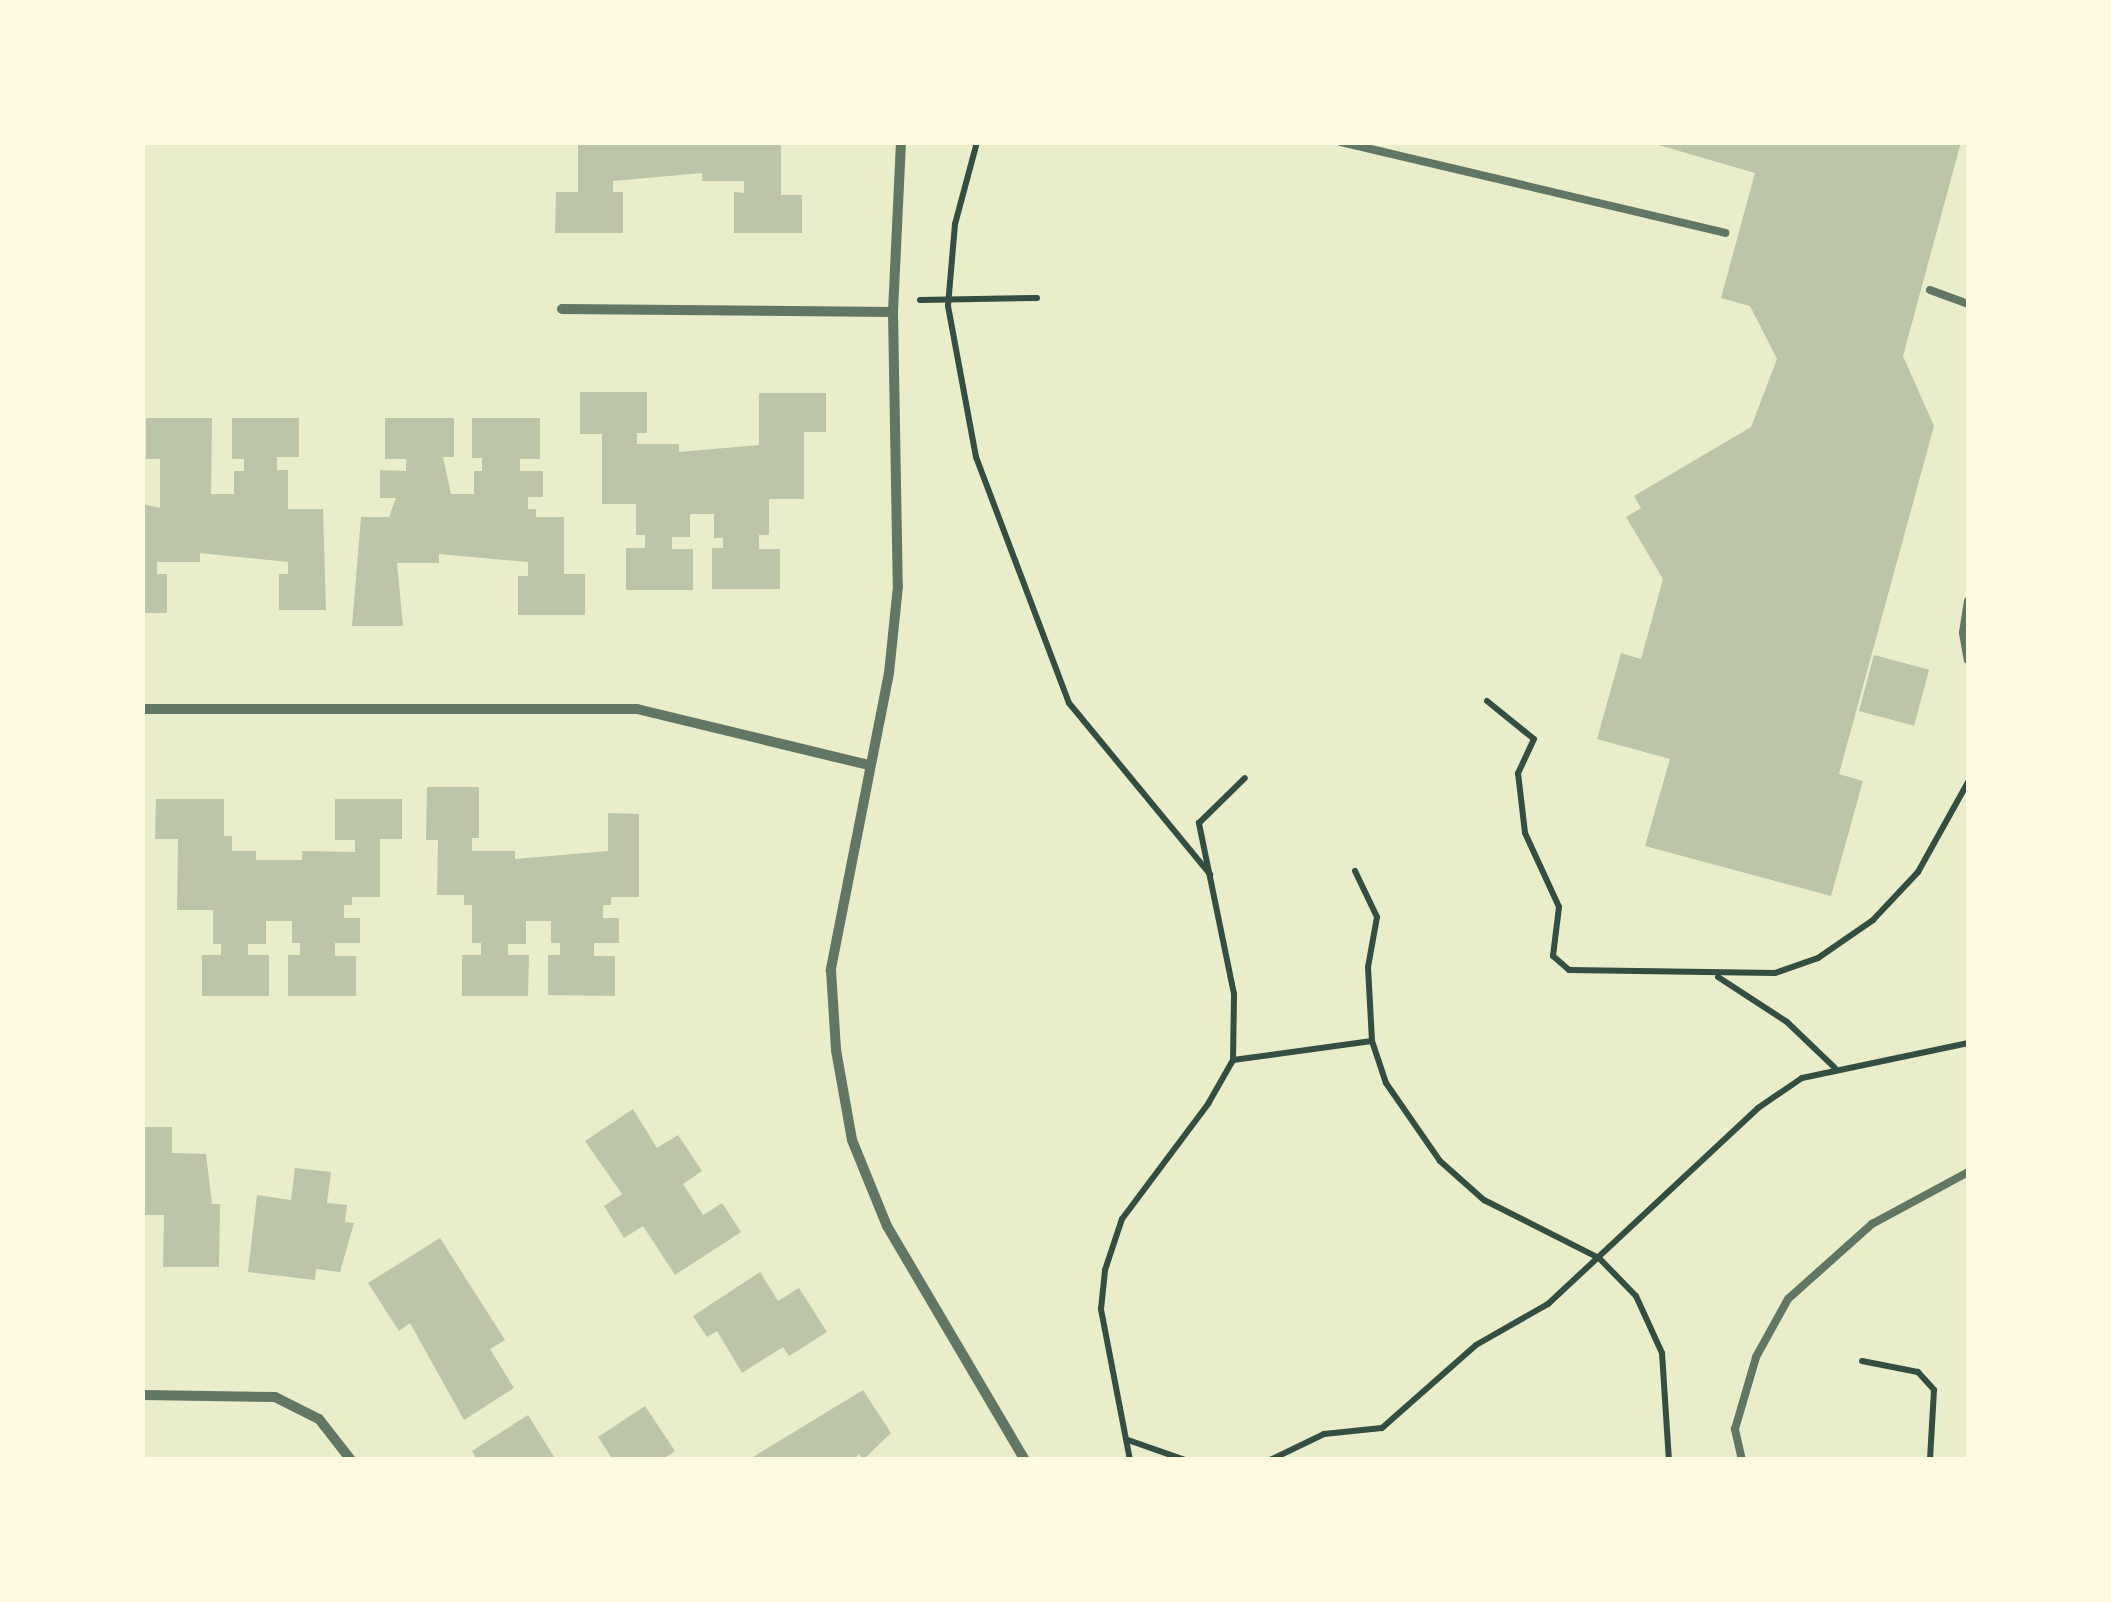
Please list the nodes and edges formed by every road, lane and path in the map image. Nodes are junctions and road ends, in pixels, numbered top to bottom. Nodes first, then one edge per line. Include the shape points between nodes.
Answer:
1 (901, 142) edge
2 (978, 142) edge
3 (1341, 142) edge
4 (1725, 234) dead end
5 (1930, 290) dead end
6 (1037, 298) dead end
7 (949, 299) junction
8 (1968, 304) edge
9 (893, 306) junction
10 (562, 309) dead end
11 (1968, 601) edge
12 (1968, 660) edge
13 (1487, 701) dead end
14 (142, 709) edge
15 (869, 765) junction
16 (1245, 778) dead end
17 (1968, 782) edge
18 (1355, 871) dead end
19 (1210, 874) junction
20 (1716, 975) junction
21 (1372, 1041) junction
22 (1968, 1043) edge
23 (1233, 1060) junction
24 (1835, 1068) junction
25 (1965, 1173) edge
26 (1968, 1184) edge
27 (1600, 1258) junction
28 (1862, 1361) dead end
29 (142, 1395) edge
30 (1128, 1440) junction
31 (351, 1460) edge
32 (1024, 1460) edge
33 (1130, 1460) edge
34 (1185, 1460) edge
35 (1270, 1460) edge
36 (1670, 1460) edge
37 (1742, 1460) edge
38 (1930, 1460) edge

1 - 9 street
2 - 7 path via 954,224
3 - 4 lane
5 - 8 lane
6 - 7 path
7 - 9 path
7 - 19 path via 976,457 1069,704
9 - 10 street
9 - 15 street via 898,586
11 - 12 lane
13 - 20 path via 1534,739 1518,773 1525,833 1560,907 1553,956 1569,970
14 - 15 street via 636,709
15 - 32 street via 831,970 852,1140 887,1226
16 - 19 path via 1199,824
17 - 20 path via 1918,872 1873,920 1818,958 1775,973
18 - 21 path via 1377,917 1368,968
19 - 23 path via 1234,994
20 - 24 path via 1788,1022
21 - 23 path
21 - 27 path via 1386,1083 1440,1161 1484,1200
22 - 24 path
23 - 30 path via 1122,1220 1105,1270 1101,1309
24 - 27 path via 1802,1078 1758,1108
25 - 26 lane
25 - 37 lane via 1872,1224 1788,1298 1756,1357 1735,1429
27 - 35 path via 1548,1304 1476,1345 1382,1428 1324,1434
27 - 36 path via 1636,1296 1662,1353
28 - 38 path via 1918,1372 1934,1390
29 - 31 street via 275,1397 318,1419
30 - 33 path
30 - 34 path

